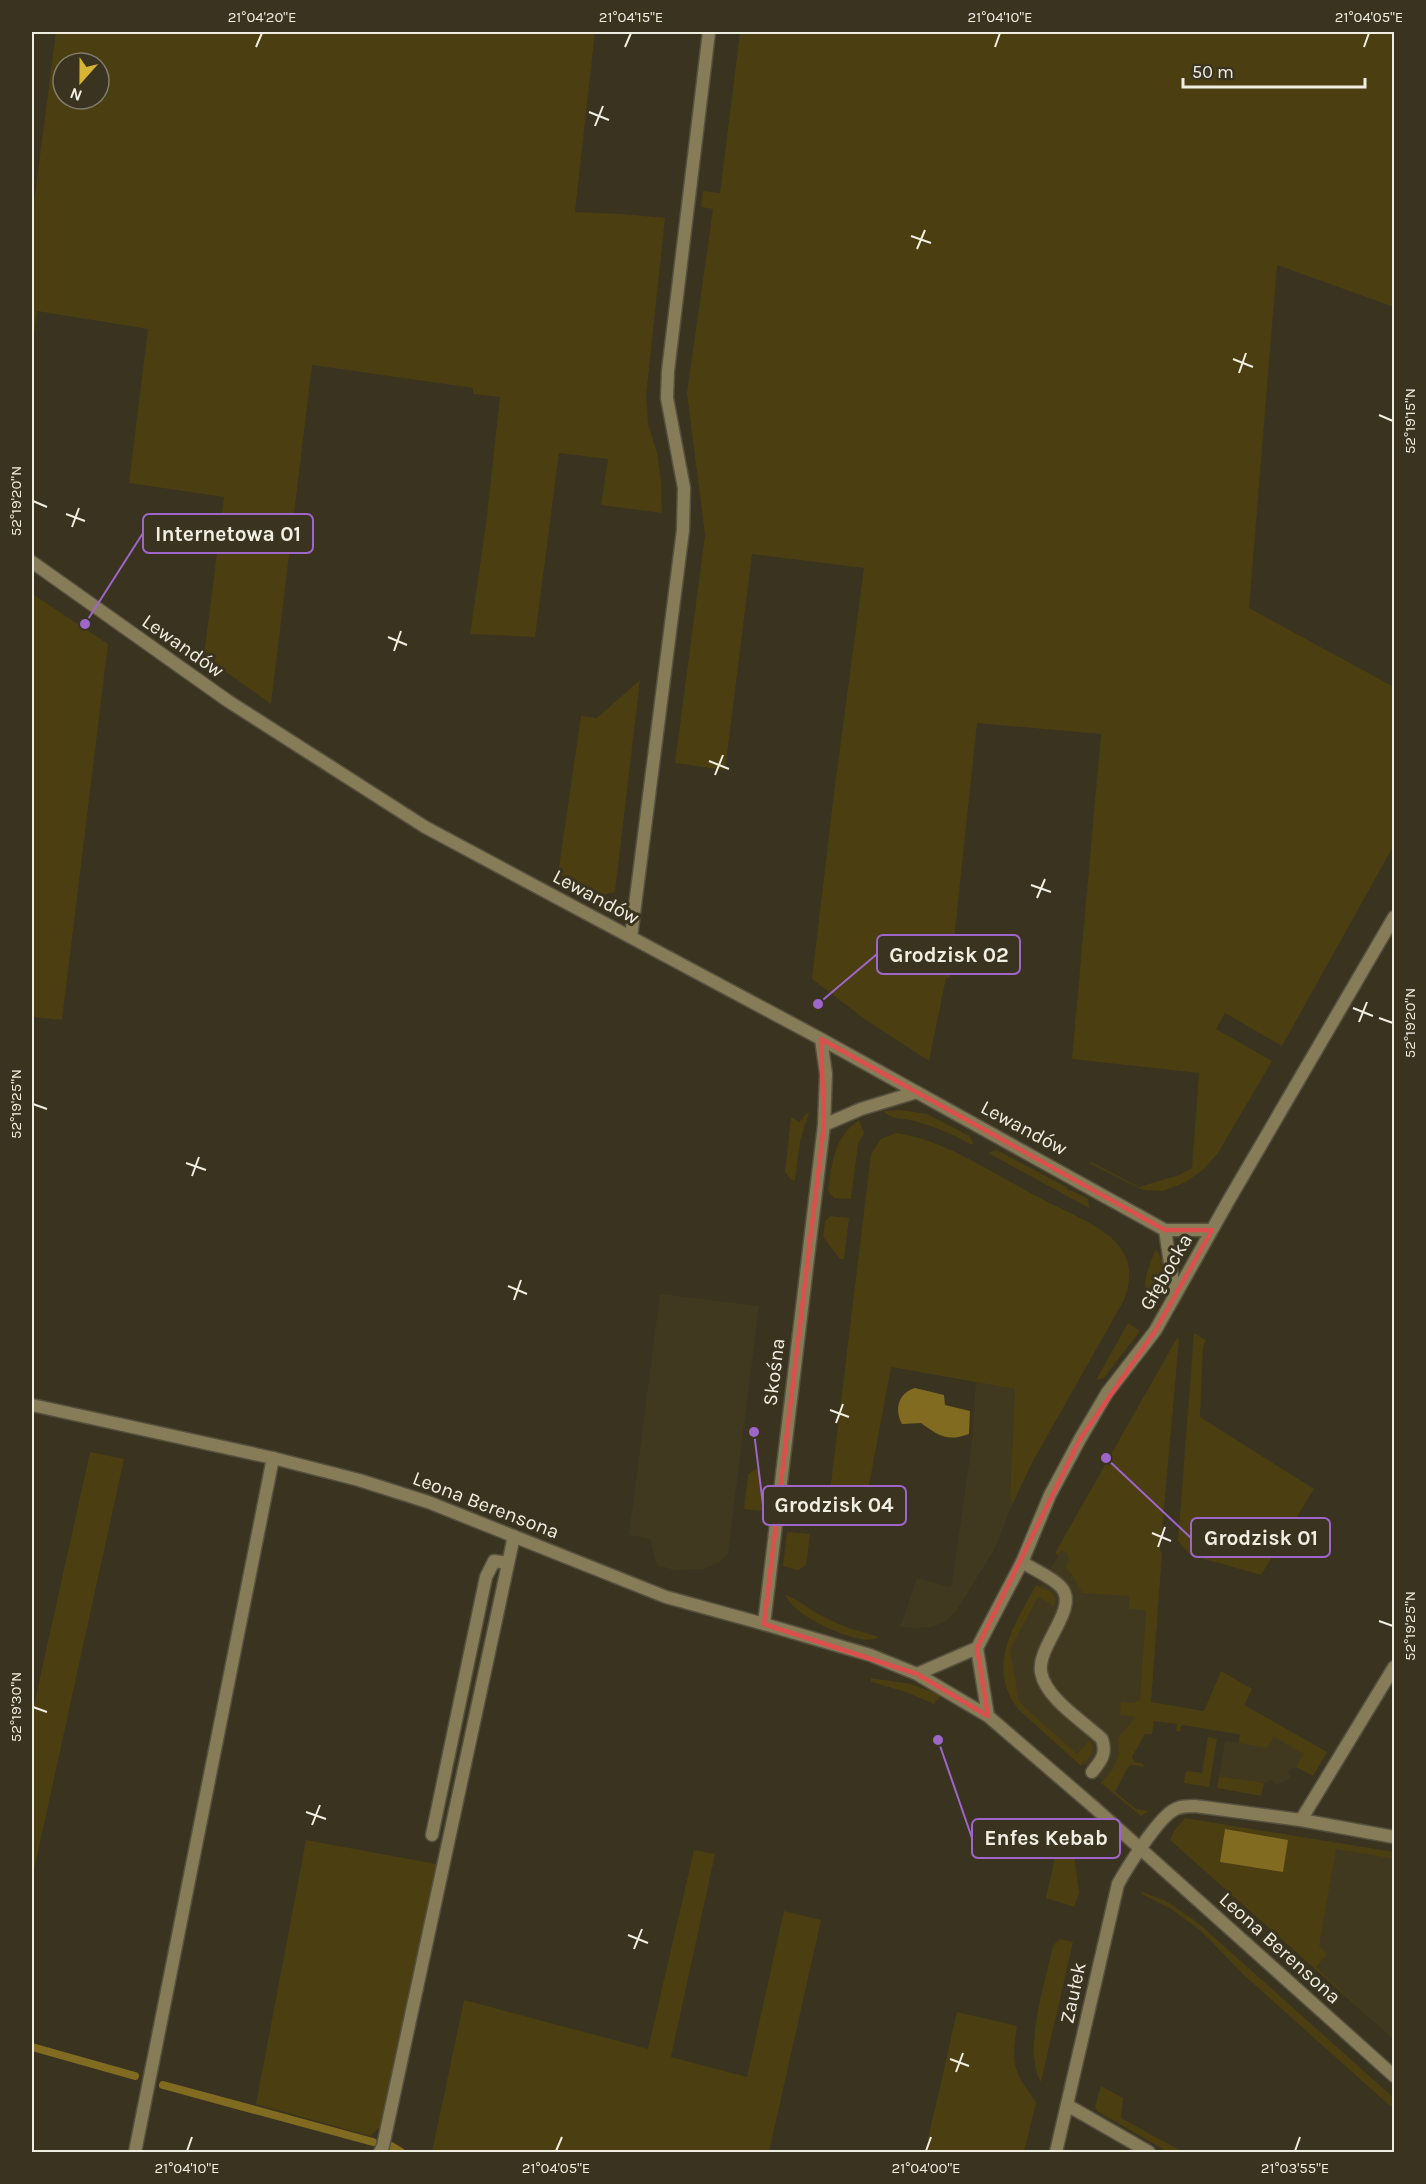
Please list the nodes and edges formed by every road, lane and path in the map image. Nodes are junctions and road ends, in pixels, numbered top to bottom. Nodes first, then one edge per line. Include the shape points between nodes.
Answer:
1 (709, 32) edge
2 (32, 562) edge
3 (1395, 917) edge
4 (631, 937) junction
5 (821, 1038) junction
6 (918, 1092) junction
7 (824, 1125) junction
8 (1165, 1230) junction
9 (1212, 1230) junction
10 (1175, 1296) junction
11 (32, 1405) edge
12 (273, 1458) junction
13 (514, 1536) junction
14 (1022, 1562) junction
15 (508, 1563) junction
16 (764, 1624) junction
17 (977, 1648) junction
18 (1395, 1667) edge
19 (917, 1674) junction
20 (988, 1716) junction
21 (1092, 1772) dead end
22 (1301, 1820) junction
23 (432, 1835) dead end
24 (1395, 1837) edge
25 (1140, 1848) junction
26 (1395, 2076) edge
27 (1067, 2104) junction
28 (135, 2152) edge
29 (380, 2152) edge
30 (1056, 2152) edge
31 (1149, 2152) edge

1 - 4 street via 668,370 668,399 684,488 682,530
2 - 4 street, Lewandów via 364,790 480,858
3 - 9 street, Głębocka
4 - 5 street, Lewandów
5 - 6 street, Lewandów
5 - 7 street, Skośna via 826,1074
6 - 7 street
6 - 8 street, Lewandów
7 - 16 street, Skośna
8 - 9 street, Lewandów
8 - 10 street
9 - 10 street, Głębocka
10 - 14 street, Głębocka via 1080,1439 1050,1495
11 - 12 street, Leona Berensona
12 - 13 street, Leona Berensona via 428,1502
12 - 28 street
13 - 15 street
13 - 16 street, Leona Berensona via 666,1596
14 - 17 street, Głębocka
14 - 21 street via 1061,1587 1067,1599 1042,1654 1041,1672 1049,1692 1102,1739 1103,1758
15 - 23 street via 494,1561 486,1577
15 - 29 street
16 - 19 street, Leona Berensona via 870,1655
17 - 19 street
17 - 20 street
18 - 22 street
19 - 20 street, Leona Berensona
20 - 25 street, Leona Berensona
22 - 24 street
22 - 25 street via 1181,1806 1171,1811
25 - 26 street, Leona Berensona
25 - 27 street, Zaułek via 1118,1884
27 - 30 street, Zaułek
27 - 31 street

